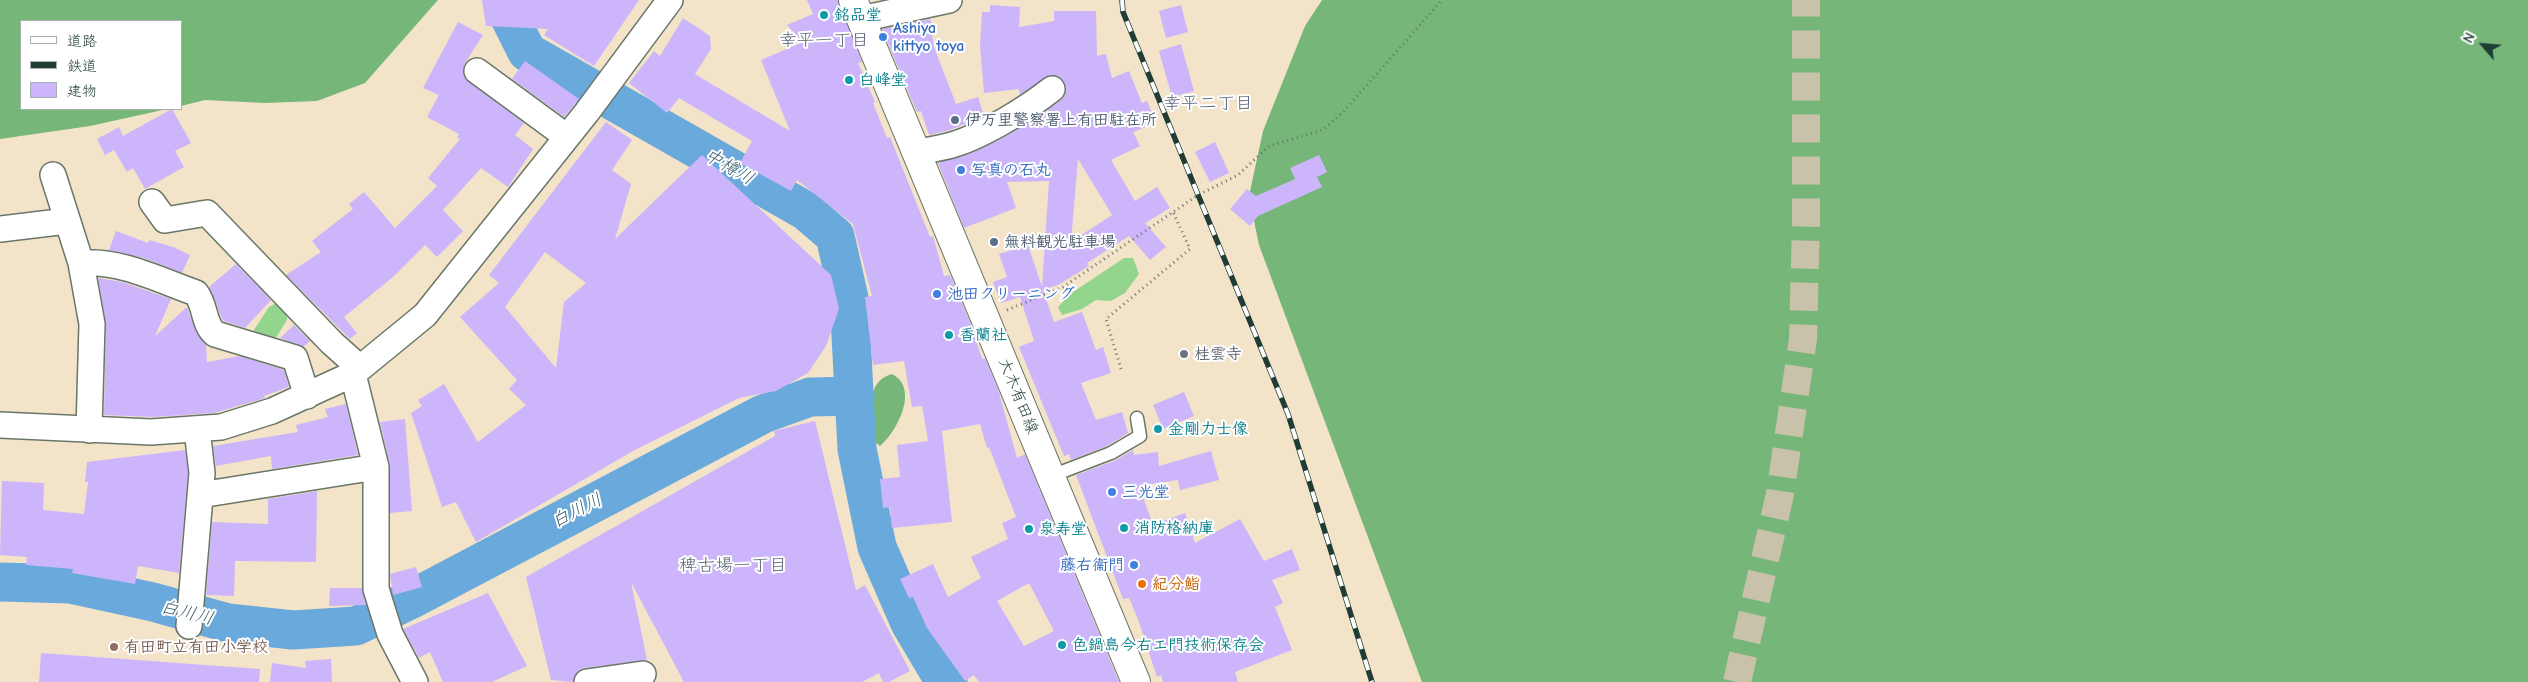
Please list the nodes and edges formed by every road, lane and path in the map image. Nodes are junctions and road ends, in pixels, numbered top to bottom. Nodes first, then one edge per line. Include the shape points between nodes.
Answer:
1 (670, 0) edge
2 (948, 0) edge
3 (1442, 0) edge
4 (857, 9) edge
5 (477, 71) dead end
6 (1052, 89) dead end
7 (567, 137) junction
8 (917, 152) junction
9 (53, 175) dead end
10 (152, 202) dead end
11 (1173, 212) junction
12 (67, 221) junction
13 (0, 229) edge
14 (81, 263) junction
15 (986, 319) junction
16 (1121, 369) dead end
17 (356, 371) junction
18 (307, 396) junction
19 (1137, 418) dead end
20 (0, 424) edge
21 (197, 429) junction
22 (89, 430) junction
23 (376, 468) junction
24 (1051, 476) junction
25 (200, 495) junction
26 (188, 626) dead end
27 (643, 674) dead end
28 (415, 682) edge
29 (588, 682) edge
30 (1136, 682) edge

1 - 7 street
2 - 4 street
3 - 11 path via 1345,110 1323,130 1269,146 1238,176 1198,195
4 - 8 main road, 大木有田線
5 - 7 street
6 - 8 street via 1037,101 963,140
7 - 17 street via 425,315
8 - 15 main road, 大木有田線
9 - 12 street
10 - 17 street via 165,220 207,212
11 - 15 path via 1063,287
11 - 16 path via 1190,249 1106,319
12 - 13 street
12 - 14 street
14 - 18 street via 99,262 132,270 196,293 209,329 215,334 295,358
14 - 22 street via 92,324
15 - 24 main road, 大木有田線
17 - 18 street
17 - 23 street
18 - 21 street via 221,427
19 - 24 lane via 1140,436 1111,453
20 - 22 street
21 - 22 street via 151,432
21 - 25 street via 202,473
23 - 25 street
23 - 28 street via 376,589 390,634
24 - 30 main road, 大木有田線
25 - 26 street
27 - 29 street

